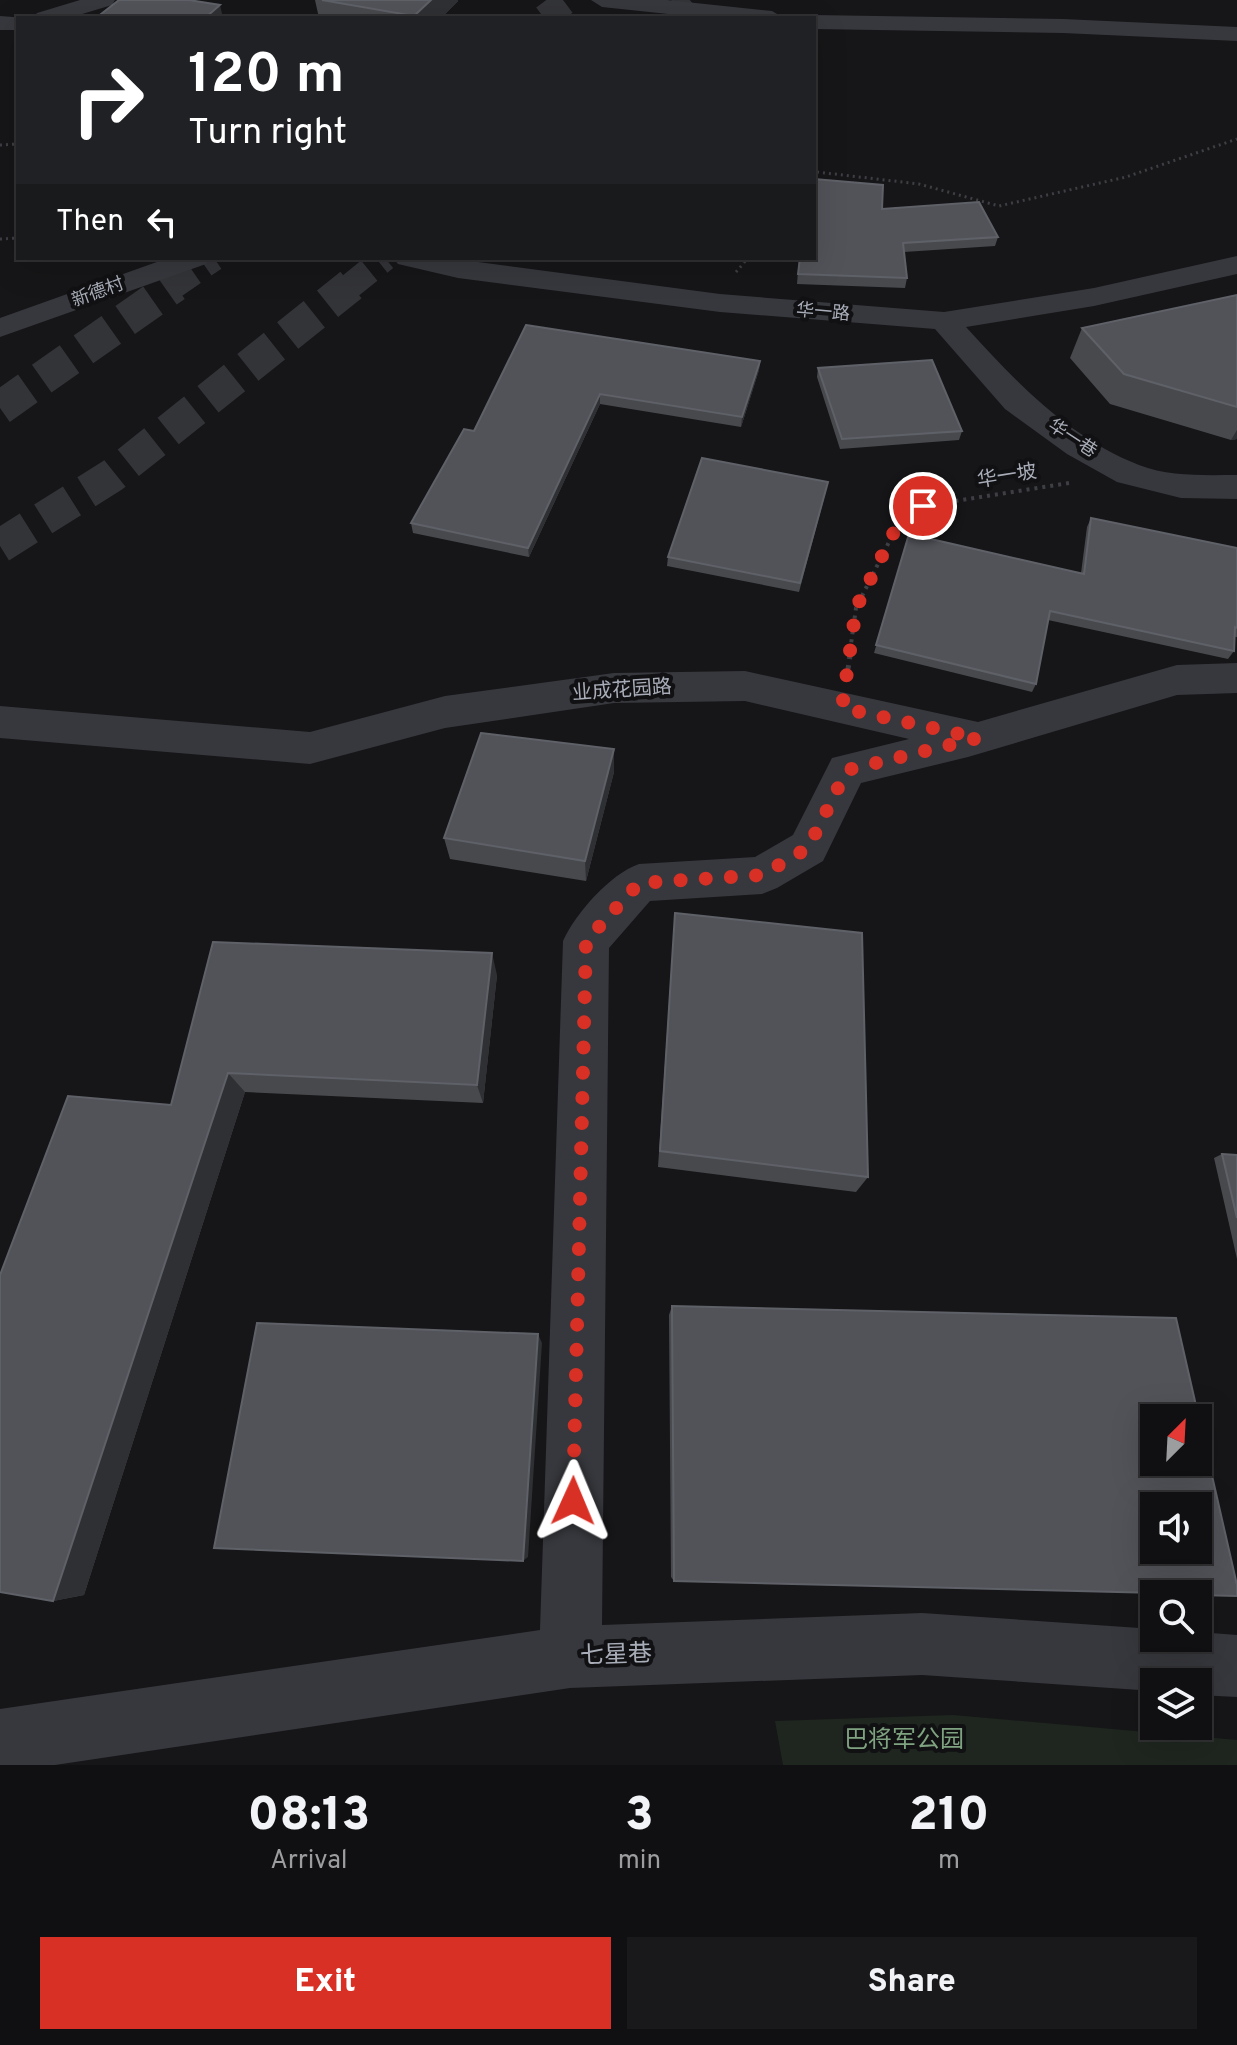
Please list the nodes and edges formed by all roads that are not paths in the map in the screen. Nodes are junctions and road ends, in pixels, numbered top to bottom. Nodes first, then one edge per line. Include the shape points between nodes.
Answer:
1 (104, 0) edge
2 (602, 0) edge
3 (52, 16) edge
4 (754, 16) edge
5 (816, 22) edge
6 (1237, 34) edge
7 (190, 260) tunnel mouth
8 (417, 260) edge
9 (1237, 265) edge
10 (944, 321) junction
11 (0, 328) edge
12 (1237, 487) edge
13 (1237, 678) edge
14 (0, 722) edge
15 (978, 738) junction
16 (570, 1657) junction
17 (1237, 1666) edge
18 (0, 1741) edge

1 - 3 street
2 - 4 street
5 - 6 street
7 - 11 street, 新德村
8 - 10 street, 华一路 via 720,303
9 - 10 street, 华一路 via 1094,297
10 - 12 street, 华一巷 via 1016,402 1079,446 1129,474 1181,486
13 - 15 street, 业成花园路 via 1177,680
14 - 15 street, 业成花园路 via 310,748 445,712 614,688 745,686
15 - 16 street via 847,770 808,848 762,875 639,883 586,941
16 - 17 street, 七星巷 via 922,1644
16 - 18 street, 七星巷

